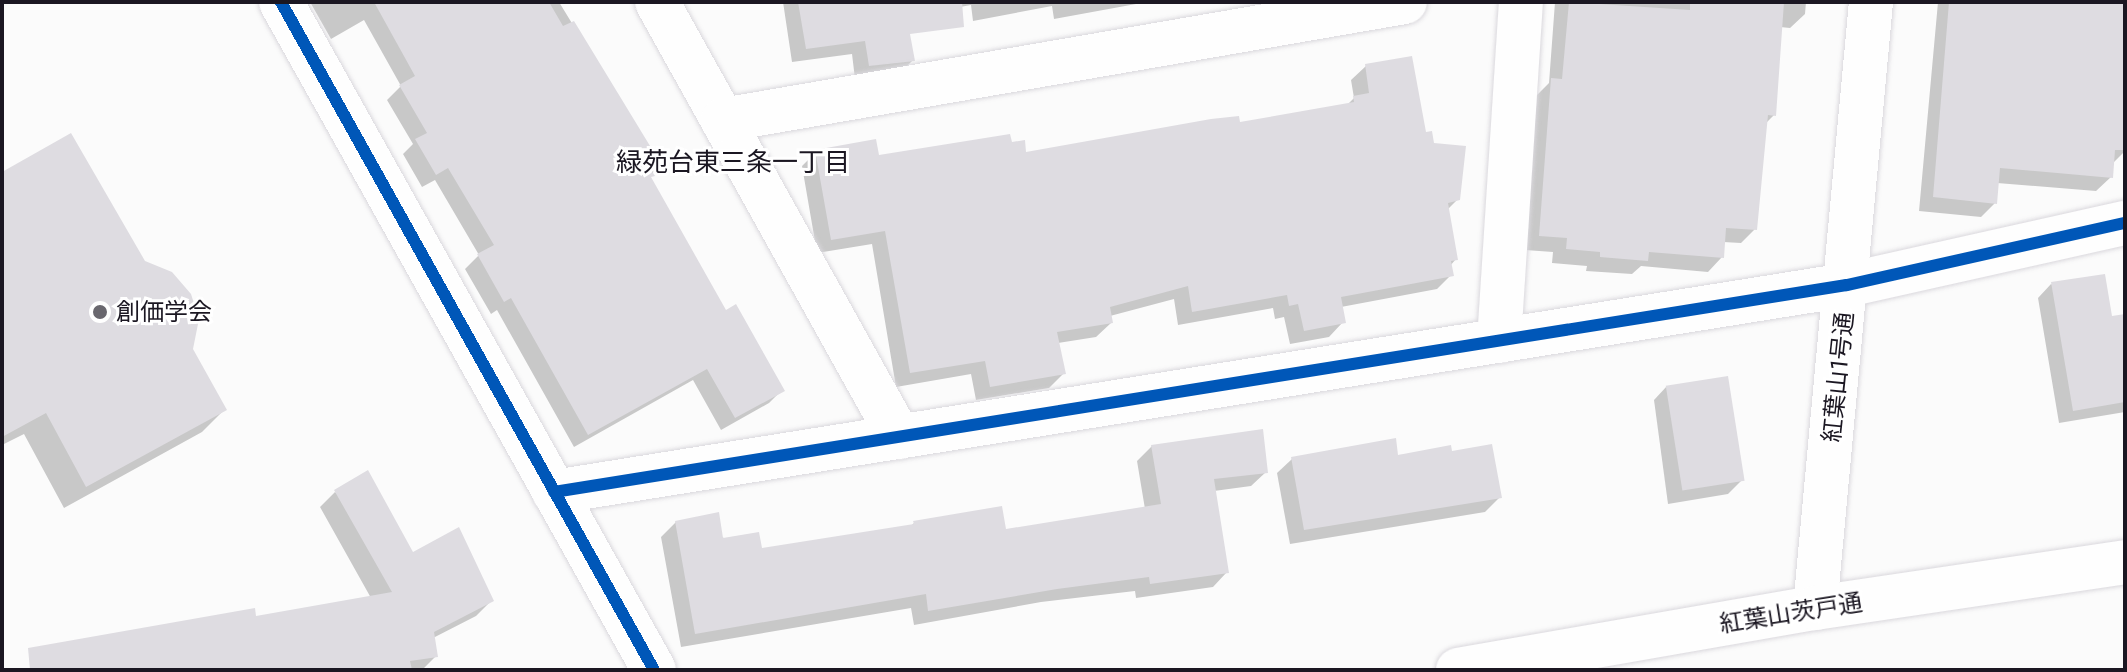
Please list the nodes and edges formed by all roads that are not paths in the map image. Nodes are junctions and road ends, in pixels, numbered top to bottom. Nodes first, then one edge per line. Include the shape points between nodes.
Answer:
1 (281, 2) edge
2 (657, 2) edge
3 (1405, 2) edge
4 (1521, 2) edge
5 (1871, 2) edge
6 (723, 120) junction
7 (2125, 223) edge
8 (1847, 285) junction
9 (1499, 341) junction
10 (899, 437) junction
11 (554, 492) junction
12 (2125, 562) edge
13 (1815, 608) junction
14 (1468, 669) edge
15 (654, 670) edge

1 - 11 street
2 - 6 street
3 - 6 street
4 - 9 street
5 - 8 street, 紅葉山1号通
6 - 10 street
7 - 8 street
8 - 9 street
8 - 13 street, 紅葉山1号通
9 - 10 street
10 - 11 street
11 - 15 street
12 - 13 street, 紅葉山茨戸通
13 - 14 street, 紅葉山茨戸通

